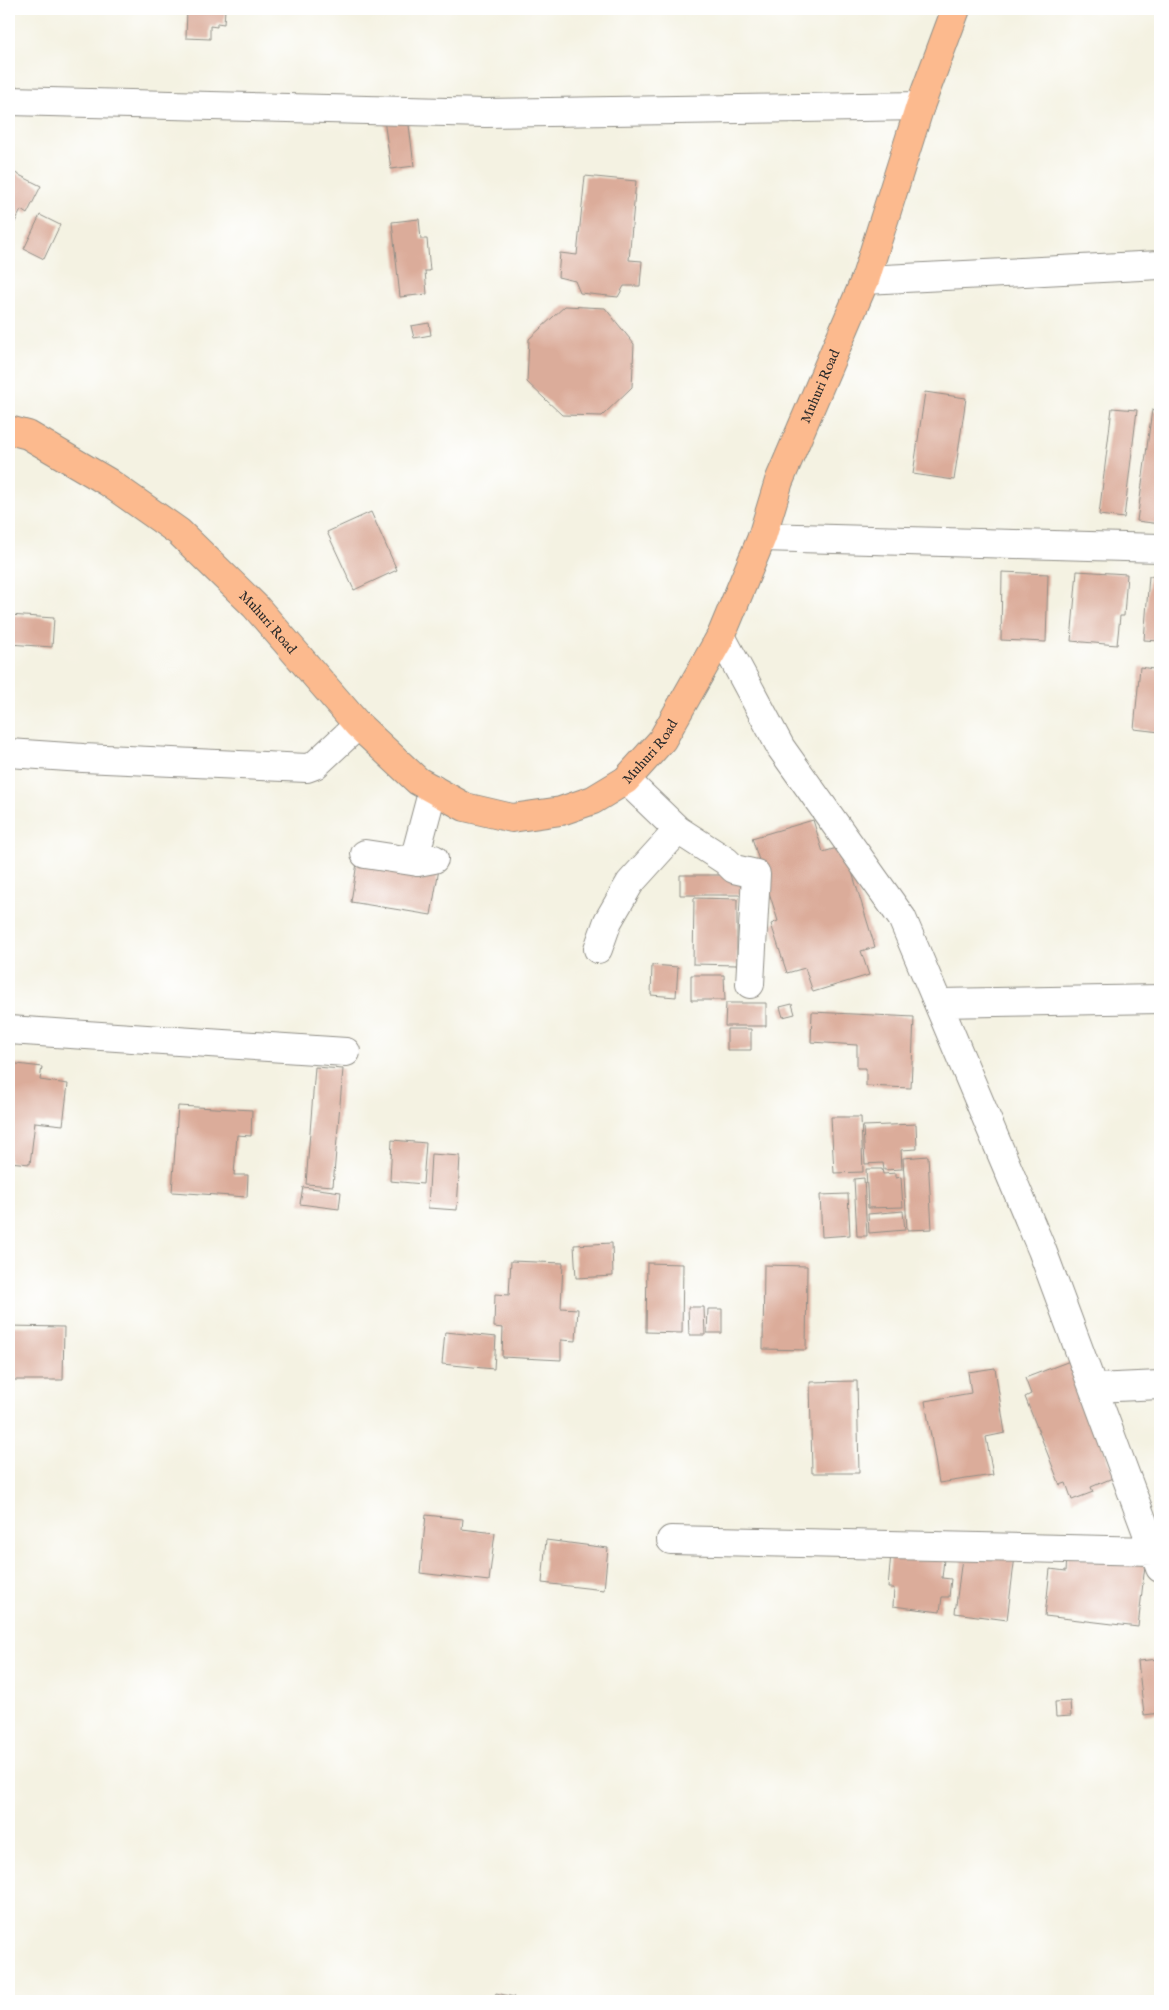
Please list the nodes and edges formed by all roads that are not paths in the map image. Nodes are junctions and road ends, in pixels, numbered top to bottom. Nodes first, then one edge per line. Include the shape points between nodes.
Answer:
1 (956, 9) edge
2 (9, 101) edge
3 (920, 106) junction
4 (1160, 265) edge
5 (865, 280) junction
6 (9, 430) edge
7 (762, 537) junction
8 (1160, 548) edge
9 (721, 636) junction
10 (358, 724) junction
11 (9, 753) edge
12 (626, 780) junction
13 (433, 789) junction
14 (678, 830) junction
15 (365, 854) dead end
16 (598, 949) dead end
17 (750, 984) dead end
18 (1160, 999) edge
19 (939, 1003) junction
20 (9, 1030) edge
21 (346, 1052) dead end
22 (1160, 1385) edge
23 (1094, 1388) junction
24 (671, 1540) dead end
25 (1157, 1559) edge

1 - 3 main road, Muhuri Road
2 - 3 street via 486,113
3 - 5 main road, Muhuri Road
4 - 5 street
5 - 7 main road, Muhuri Road via 779,482
6 - 10 main road, Muhuri Road via 28,435 108,482 179,532 255,606
7 - 8 street
7 - 9 main road, Muhuri Road
9 - 12 main road, Muhuri Road via 662,740
9 - 19 street via 782,748 902,918
10 - 11 street via 315,765 306,768
10 - 13 main road, Muhuri Road via 418,781
12 - 13 main road, Muhuri Road via 593,800 561,811 512,818 465,806
12 - 14 street
13 - 15 street via 417,849 426,860
14 - 16 street via 630,883 608,921
14 - 17 street via 734,869 756,874
18 - 19 street
19 - 23 street via 1042,1250
20 - 21 street
22 - 23 street
23 - 25 street
24 - 25 street

